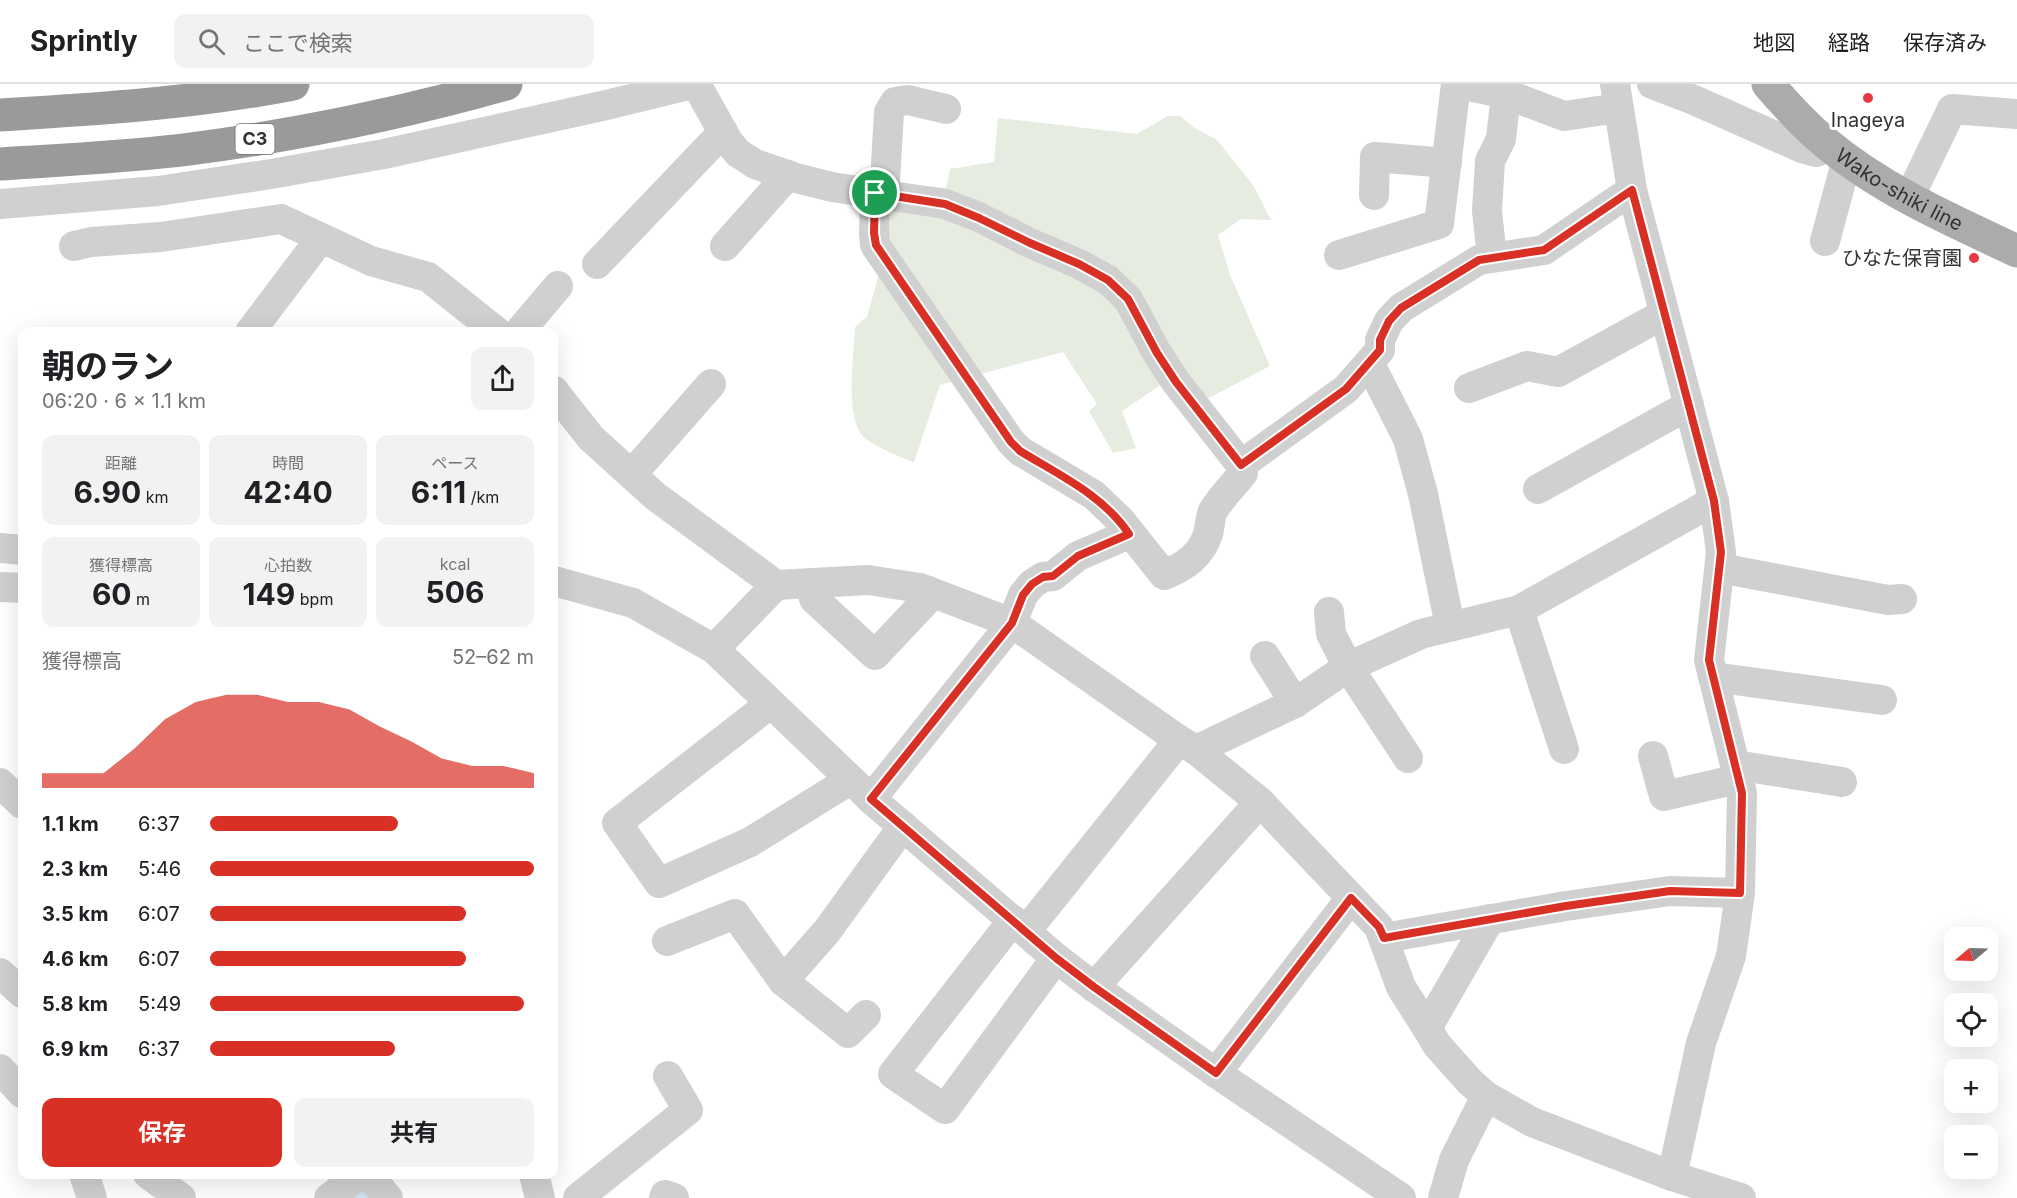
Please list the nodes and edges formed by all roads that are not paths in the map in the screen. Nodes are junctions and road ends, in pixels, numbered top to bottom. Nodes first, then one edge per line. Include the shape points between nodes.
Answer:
1 (292, 84) edge
2 (506, 84) edge
3 (694, 84) edge
4 (1458, 84) edge
5 (1652, 84) edge
6 (1768, 84) edge
7 (1506, 94) junction
8 (1617, 96) edge
9 (946, 109) dead end
10 (2017, 114) edge
11 (0, 115) edge
12 (723, 132) junction
13 (1836, 151) junction
14 (0, 164) edge
15 (1447, 164) junction
16 (788, 176) junction
17 (1632, 190) junction
18 (875, 193) junction
19 (1374, 195) dead end
20 (1909, 198) junction
21 (0, 204) edge
22 (321, 238) junction
23 (1825, 241) dead end
24 (74, 246) dead end
25 (725, 246) dead end
26 (2017, 251) edge
27 (1339, 255) dead end
28 (1492, 258) junction
29 (597, 264) dead end
30 (558, 286) dead end
31 (1664, 314) junction
32 (254, 327) edge
33 (491, 327) edge
34 (523, 327) edge
35 (1370, 364) junction
36 (711, 384) dead end
37 (1469, 388) dead end
38 (558, 396) edge
39 (1689, 405) junction
40 (1241, 465) junction
41 (632, 474) junction
42 (1538, 489) dead end
43 (1714, 501) junction
44 (1129, 534) junction
45 (0, 549) edge
46 (18, 550) edge
47 (1720, 568) junction
48 (558, 582) edge
49 (811, 583) junction
50 (776, 585) junction
51 (0, 587) edge
52 (18, 588) edge
53 (929, 591) junction
54 (1902, 599) dead end
55 (1519, 610) junction
56 (1329, 612) dead end
57 (1012, 623) junction
58 (1450, 626) junction
59 (714, 649) junction
60 (1265, 656) dead end
61 (1348, 667) junction
62 (1713, 677) junction
63 (1882, 700) dead end
64 (770, 704) junction
65 (1295, 704) junction
66 (1187, 745) junction
67 (1564, 749) dead end
68 (1653, 756) dead end
69 (1408, 759) dead end
70 (1737, 772) junction
71 (1842, 782) dead end
72 (0, 783) edge
73 (860, 789) junction
74 (18, 800) edge
75 (1260, 802) junction
76 (903, 826) junction
77 (1740, 893) junction
78 (1351, 898) junction
79 (1490, 919) junction
80 (1019, 926) junction
81 (1384, 938) junction
82 (667, 941) dead end
83 (1056, 958) junction
84 (0, 973) edge
85 (783, 981) junction
86 (1094, 987) junction
87 (18, 989) edge
88 (866, 1015) dead end
89 (1426, 1028) junction
90 (1216, 1073) junction
91 (668, 1076) dead end
92 (1486, 1096) junction
93 (86, 1179) edge
94 (155, 1179) edge
95 (372, 1179) edge
96 (535, 1179) edge
97 (1682, 1185) edge
98 (92, 1198) edge
99 (181, 1198) edge
100 (387, 1198) edge
101 (540, 1198) edge
102 (578, 1198) edge
103 (664, 1198) edge
104 (674, 1198) edge
105 (1401, 1198) edge
106 (1443, 1198) edge
107 (1741, 1198) edge

1 - 11 highway via 89,110
2 - 14 highway, C3 via 286,135 188,149
3 - 12 street
3 - 21 street via 384,154 271,174 158,191
4 - 7 street
4 - 15 street
5 - 13 street via 1802,148
6 - 13 main road, Wako-shiki line via 1804,124
7 - 8 street via 1564,116
7 - 28 street via 1501,139 1490,161 1487,211
8 - 17 street
9 - 18 street via 909,100 895,102 889,112 885,181
10 - 20 street via 1952,109
12 - 16 street via 738,153
12 - 29 street
13 - 20 main road, Wako-shiki line
13 - 23 street
15 - 19 street via 1375,158
15 - 27 street via 1439,224
16 - 18 street via 832,188
16 - 25 street
17 - 28 street via 1544,250
17 - 31 street
18 - 40 street via 945,204 1108,280 1128,299 1176,382
18 - 44 street via 876,245 1011,442 1094,495
20 - 26 main road, Wako-shiki line
22 - 24 street via 281,219
22 - 32 street
22 - 33 street via 371,261 428,277
28 - 35 street via 1479,260 1401,308 1389,321 1380,350
30 - 34 street
31 - 37 street via 1558,372 1527,366
31 - 39 street
35 - 40 street via 1346,389
35 - 58 street via 1408,439
36 - 41 street
38 - 41 street via 591,438
39 - 42 street
39 - 43 street
40 - 44 street via 1243,473 1212,512 1201,549 1180,568 1164,575
41 - 50 street via 697,529
43 - 47 street
43 - 55 street
44 - 57 street via 1078,556 1053,576 1032,584
45 - 46 street
47 - 54 street via 1888,600
47 - 62 street via 1709,660
48 - 59 street via 633,603
49 - 50 street
49 - 53 street via 868,580
49 - 53 street via 814,599 875,655 924,603
50 - 59 street
51 - 52 street
53 - 57 street
55 - 58 street
55 - 67 street
56 - 61 street via 1331,634
57 - 66 street
57 - 73 street
58 - 61 street via 1421,634
59 - 64 street
60 - 65 street
61 - 65 street
61 - 69 street
62 - 63 street
62 - 70 street
64 - 73 street
64 - 73 street via 617,823 658,883
65 - 66 street
66 - 75 street
66 - 80 street
68 - 70 street via 1664,796
70 - 71 street
70 - 77 street via 1742,793
72 - 74 street
73 - 76 street
75 - 78 street
75 - 86 street
76 - 80 street
76 - 85 street via 827,931
77 - 79 street via 1670,891
77 - 97 street via 1731,957 1701,1043
78 - 81 street via 1379,927
78 - 90 street
79 - 81 street
79 - 89 street
80 - 83 street
80 - 83 street via 893,1074 945,1109
81 - 89 street via 1401,987
82 - 85 street via 735,914
83 - 86 street
84 - 87 street
85 - 88 street via 848,1033
86 - 90 street
89 - 92 street
90 - 105 street
91 - 102 street via 688,1110
92 - 97 street via 1532,1122
92 - 106 street via 1454,1160
93 - 98 street
94 - 99 street
95 - 100 street
96 - 101 street
97 - 107 street
103 - 104 street via 665,1194

